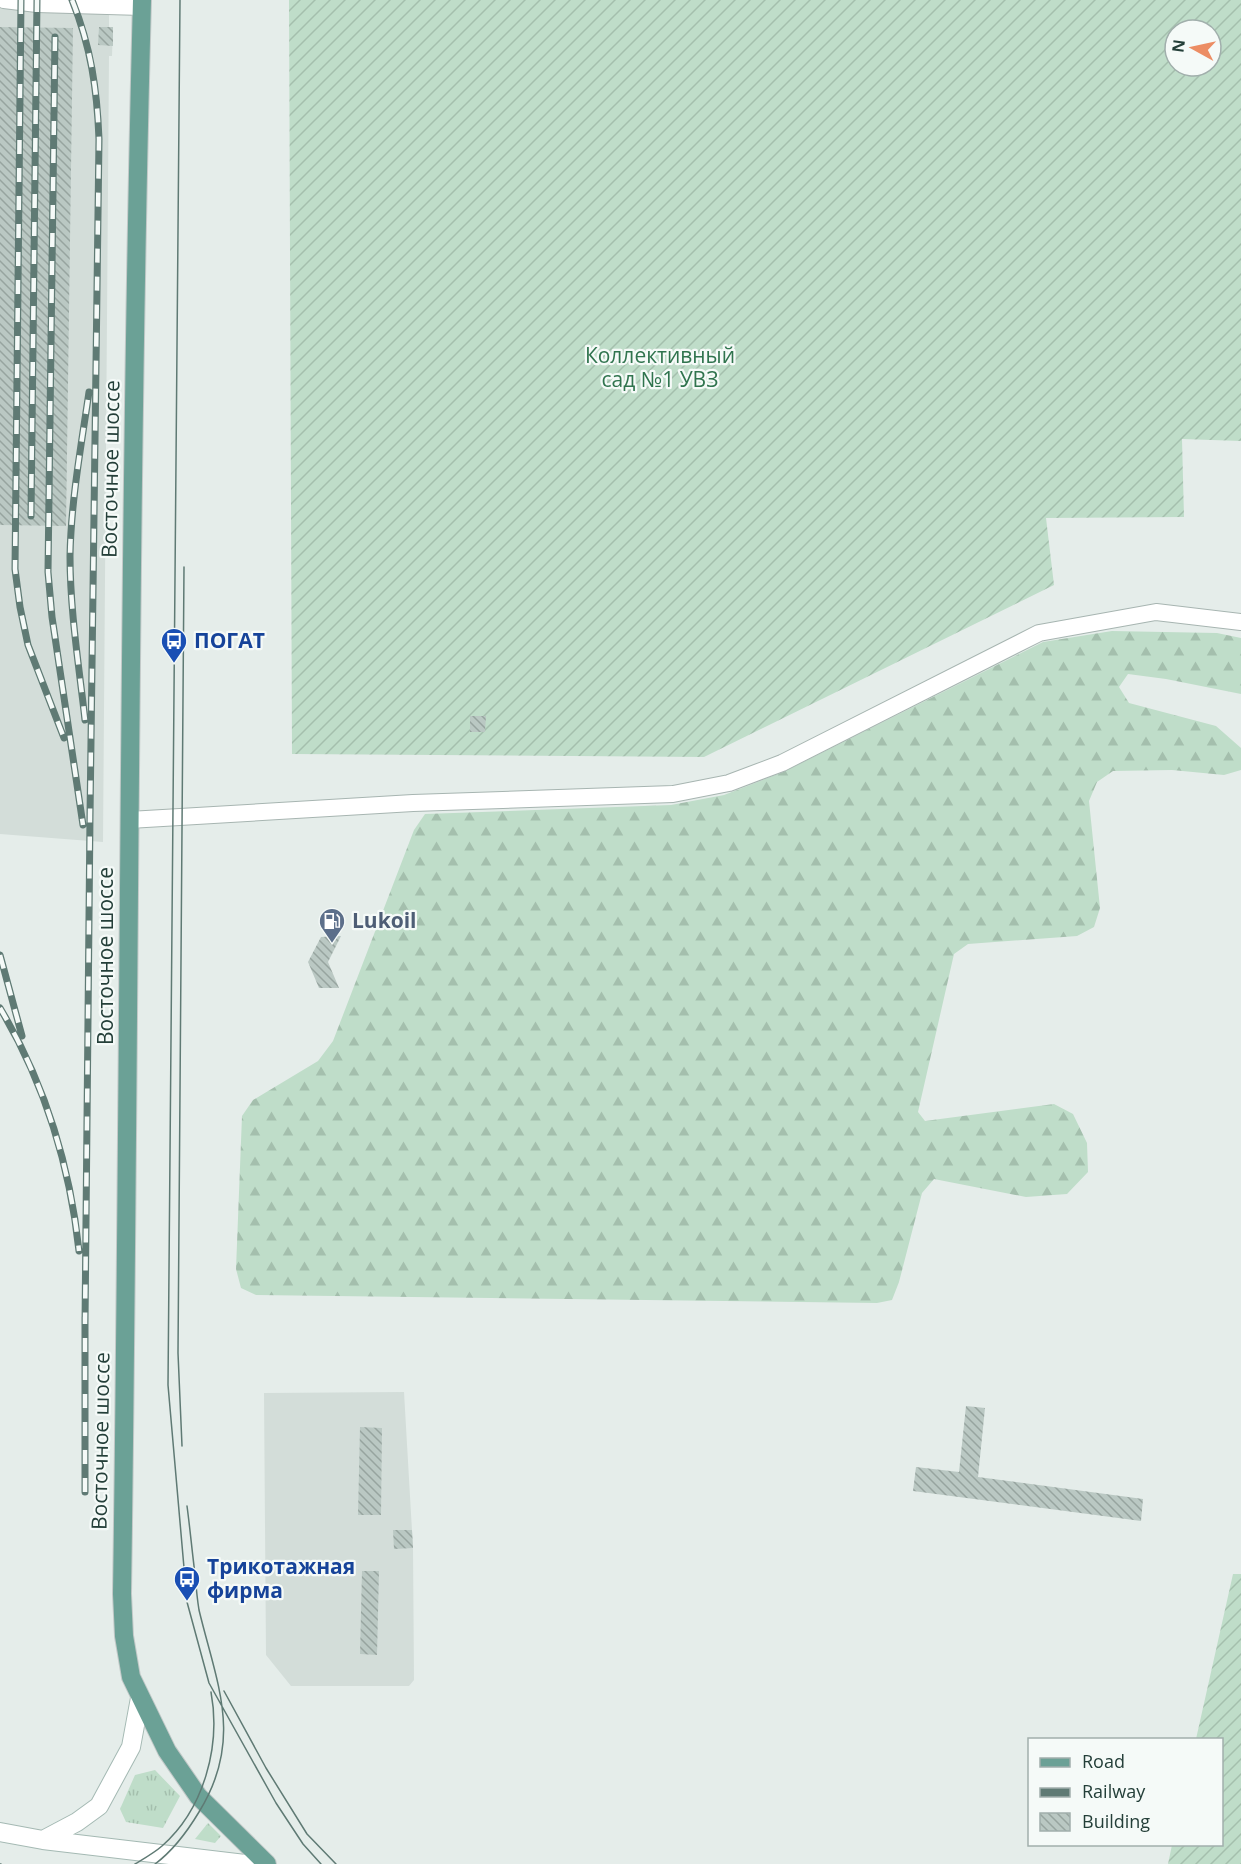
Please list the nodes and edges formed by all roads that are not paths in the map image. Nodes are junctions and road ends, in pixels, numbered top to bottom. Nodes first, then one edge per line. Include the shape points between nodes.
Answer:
1 (4, 0) edge
2 (142, 4) edge
3 (1241, 622) edge
4 (129, 820) junction
5 (140, 1698) junction
6 (0, 1832) edge
7 (43, 1840) junction
8 (245, 1864) edge
9 (267, 1864) edge

1 - 2 street via 109,7
2 - 4 main road, Восточное шоссе
3 - 4 street via 1156,612 1038,633 782,763 729,783 673,794 413,803
4 - 5 main road, Восточное шоссе via 122,1594 131,1677
5 - 7 main road via 130,1747 99,1806
5 - 9 main road, Восточное шоссе via 167,1751 198,1796
6 - 7 main road
7 - 8 main road

